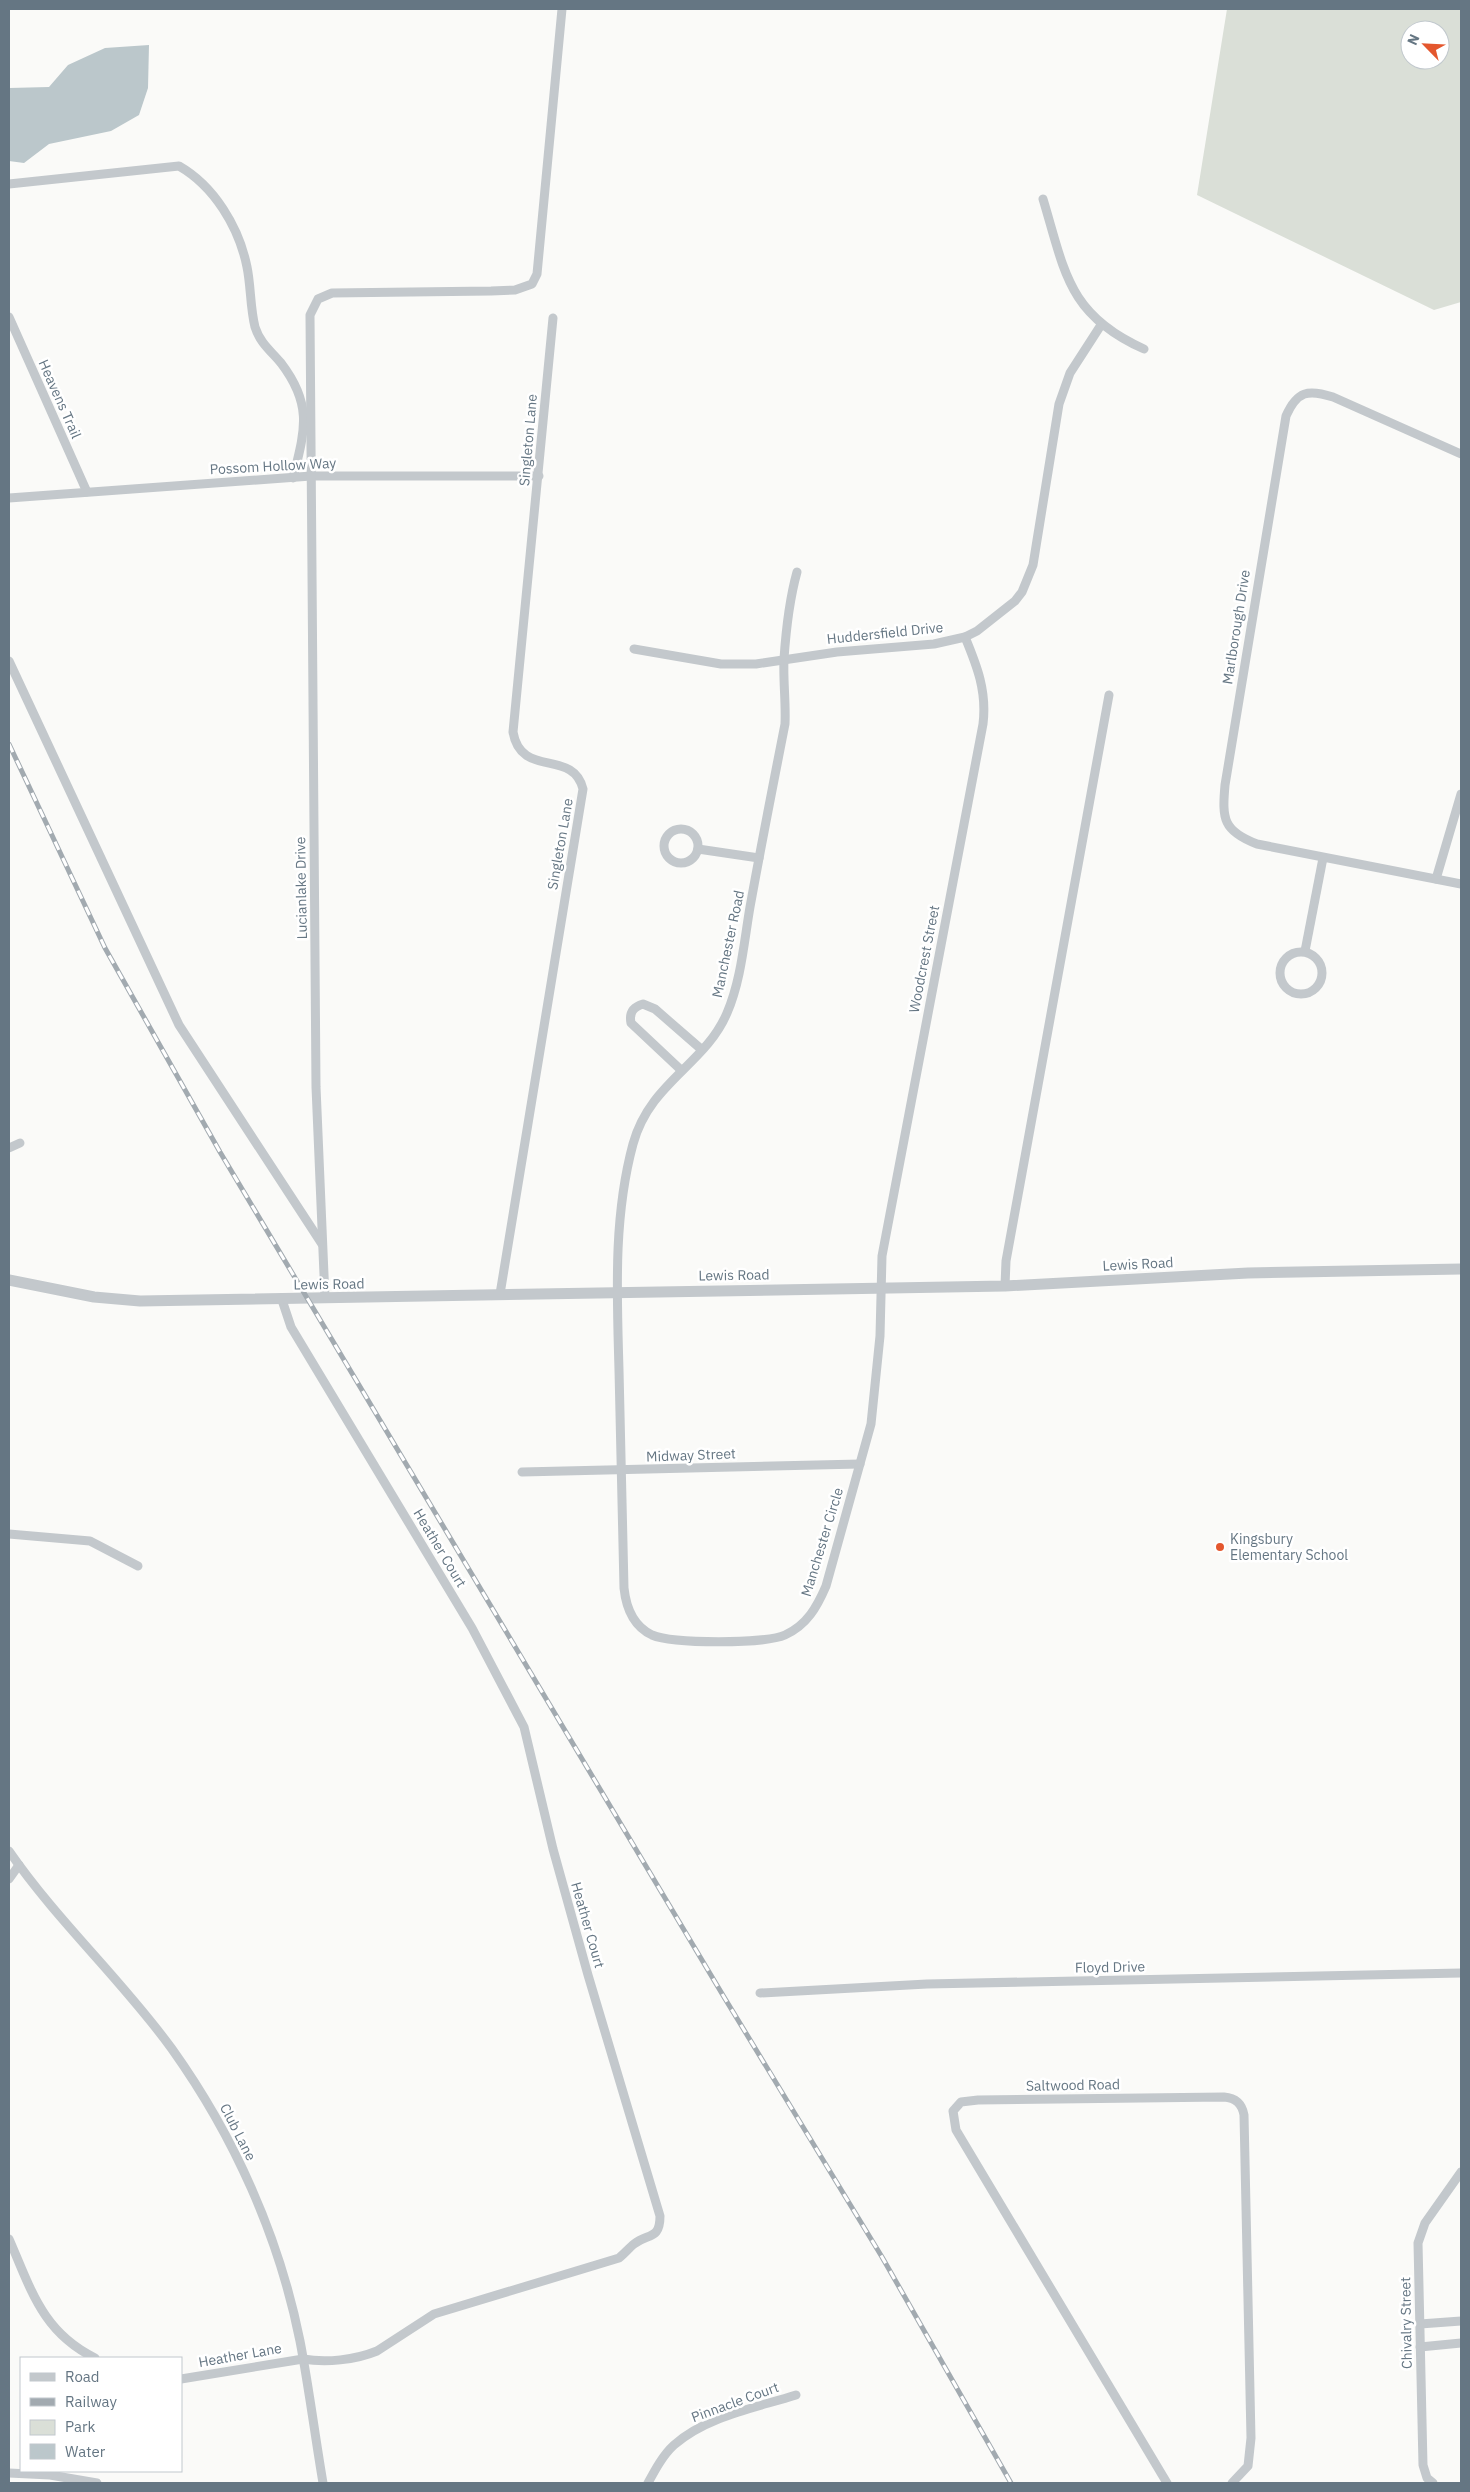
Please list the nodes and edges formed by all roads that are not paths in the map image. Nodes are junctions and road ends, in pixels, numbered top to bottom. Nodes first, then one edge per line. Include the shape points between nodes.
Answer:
1 (562, 9) edge
2 (9, 184) edge
3 (1043, 199) dead end
4 (9, 316) edge
5 (553, 318) dead end
6 (1101, 325) junction
7 (1144, 348) dead end
8 (1461, 454) edge
9 (312, 476) junction
10 (539, 476) junction
11 (293, 478) junction
12 (87, 492) junction
13 (9, 498) edge
14 (797, 572) dead end
15 (965, 636) junction
16 (634, 649) dead end
17 (9, 661) edge
18 (784, 661) junction
19 (1108, 695) dead end
20 (1461, 794) edge
21 (698, 849) dead end
22 (759, 858) junction
23 (1323, 858) junction
24 (1436, 880) junction
25 (1461, 884) edge
26 (1305, 952) junction
27 (701, 1049) junction
28 (681, 1070) junction
29 (20, 1143) dead end
30 (9, 1148) edge
31 (322, 1244) junction
32 (1461, 1269) edge
33 (9, 1280) edge
34 (1005, 1286) junction
35 (880, 1288) junction
36 (617, 1292) junction
37 (500, 1294) junction
38 (325, 1298) junction
39 (282, 1300) junction
40 (860, 1464) junction
41 (621, 1470) junction
42 (522, 1472) dead end
43 (9, 1534) edge
44 (138, 1566) dead end
45 (9, 1851) edge
46 (19, 1865) junction
47 (9, 1879) edge
48 (1461, 1973) edge
49 (760, 1993) dead end
50 (1461, 2172) edge
51 (9, 2238) edge
52 (1461, 2321) edge
53 (1420, 2324) junction
54 (1461, 2343) edge
55 (1420, 2346) junction
56 (93, 2357) edge
57 (303, 2359) junction
58 (182, 2379) edge
59 (796, 2395) dead end
60 (9, 2473) edge
61 (97, 2483) edge
62 (323, 2483) edge
63 (648, 2483) edge
64 (1167, 2483) edge
65 (1232, 2483) edge
66 (1433, 2483) edge

1 - 9 street, Lucianlake Drive via 537,274 532,284 515,290 332,293 318,299 310,315
2 - 11 street via 179,166 211,191 240,240 260,339 291,376 300,393 304,412 303,439
3 - 6 street via 1074,292
4 - 12 street, Heavens Trail
5 - 10 street, Singleton Lane
6 - 7 street
6 - 15 street, Huddersfield Drive via 1070,373 1062,396 1033,565 1022,592 1006,610
8 - 23 street, Marlborough Drive via 1317,392 1295,399 1286,416 1223,813 1230,830 1245,839
9 - 10 street, Possom Hollow Way
9 - 11 street, Possom Hollow Way
9 - 31 street, Lucianlake Drive via 316,1087
10 - 37 street, Singleton Lane via 514,743 531,760 570,770 583,789
11 - 12 street, Possom Hollow Way
12 - 13 street, Possom Hollow Way
14 - 18 street, Manchester Road via 789,601
15 - 18 street, Huddersfield Drive via 934,644 828,652
15 - 35 street, Woodcrest Street via 983,683 983,724 882,1256
16 - 18 street, Huddersfield Drive via 721,664
17 - 31 street via 179,1025
18 - 22 street, Manchester Road via 785,724
19 - 34 street via 1006,1261
20 - 24 street
21 - 22 street
22 - 27 street, Manchester Road via 728,1013
23 - 24 street, Marlborough Drive
23 - 26 street
24 - 25 street, Marlborough Drive
26 - 26 street via 1293,953 1281,965 1282,982 1296,993 1313,990 1322,976 1318,959
27 - 28 street, Manchester Road
27 - 28 street via 648,1005 635,1007 632,1024
28 - 36 street, Manchester Road via 653,1100 633,1142 618,1234
29 - 30 street
31 - 38 street, Lucianlake Drive
32 - 34 street, Lewis Road via 1248,1273
33 - 39 street, Lewis Road via 94,1297 140,1301
34 - 35 street, Lewis Road
35 - 36 street, Lewis Road
35 - 40 street, Manchester Circle via 875,1398
36 - 37 street, Lewis Road
36 - 41 street, Manchester Circle
37 - 38 street, Lewis Road
38 - 39 street, Lewis Road
39 - 57 street, Heather Court via 290,1327 472,1628 524,1727 588,1975 660,2216 660,2225 654,2235 636,2242 619,2258 434,2314 367,2356 318,2362
40 - 41 street, Midway Street
40 - 41 street, Manchester Circle via 818,1606 799,1626 770,1640 676,1640 652,1635 637,1623 630,1615 624,1588
41 - 42 street, Midway Street
43 - 44 street via 90,1541
45 - 46 street, Club Lane
46 - 47 street
46 - 57 street, Club Lane via 45,1902 150,2019 213,2112 233,2148 265,2222 289,2295
48 - 49 street, Floyd Drive via 927,1984
50 - 53 street, Chivalry Street via 1425,2223 1418,2243
51 - 56 street via 28,2283 54,2328 76,2349
52 - 53 street
53 - 55 street, Chivalry Street
54 - 55 street
55 - 66 street, Chivalry Street via 1423,2465
57 - 58 street, Heather Lane
57 - 62 street, Club Lane
59 - 63 street, Pinnacle Court via 710,2422 690,2433 673,2446
60 - 61 street via 50,2475
64 - 65 street, Saltwood Road via 956,2130 953,2111 961,2102 1224,2097 1240,2104 1244,2115 1251,2438 1248,2466

